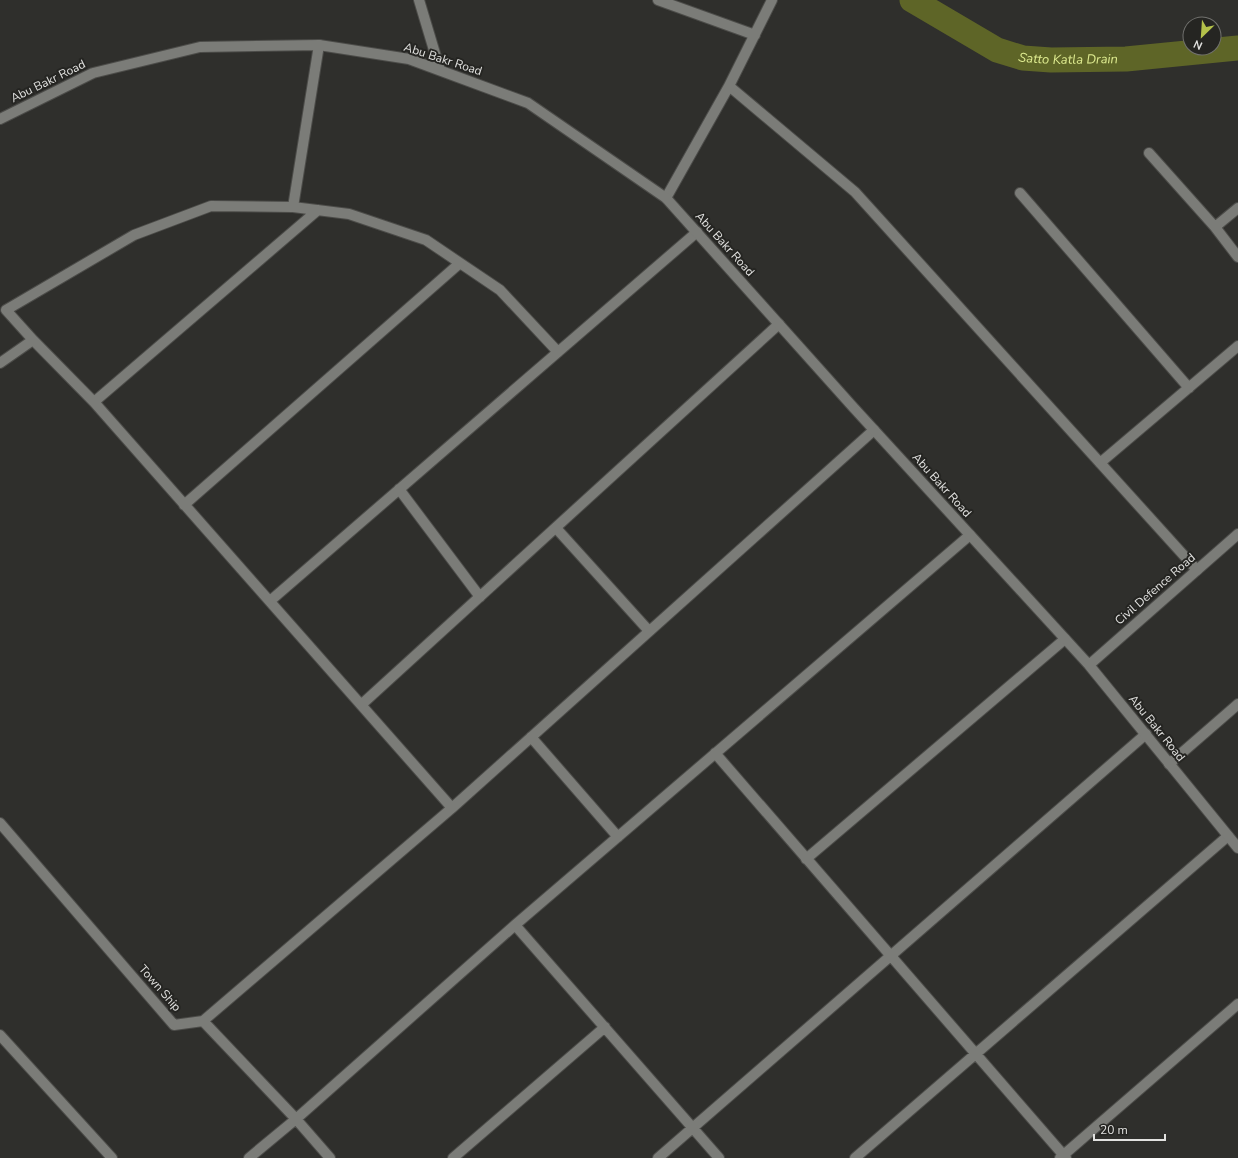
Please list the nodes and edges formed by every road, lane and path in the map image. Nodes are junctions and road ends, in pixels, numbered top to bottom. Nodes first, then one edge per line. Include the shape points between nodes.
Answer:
1 (419, 0) edge
2 (658, 0) edge
3 (772, 0) edge
4 (755, 35) junction
5 (318, 45) junction
6 (440, 70) junction
7 (729, 86) junction
8 (0, 119) edge
9 (1149, 153) dead end
10 (1020, 192) dead end
11 (666, 198) junction
12 (294, 207) junction
13 (1238, 208) edge
14 (318, 210) junction
15 (1215, 227) junction
16 (697, 232) junction
17 (1238, 257) edge
18 (460, 263) junction
19 (779, 324) junction
20 (33, 340) junction
21 (1238, 346) edge
22 (558, 352) junction
23 (0, 363) edge
24 (1189, 388) junction
25 (94, 402) junction
26 (874, 430) junction
27 (1100, 463) junction
28 (399, 489) junction
29 (184, 505) junction
30 (556, 528) junction
31 (970, 534) junction
32 (1238, 534) edge
33 (1197, 570) junction
34 (480, 597) junction
35 (270, 602) junction
36 (649, 631) junction
37 (1065, 639) junction
38 (1089, 665) junction
39 (1238, 704) edge
40 (361, 705) junction
41 (1146, 734) junction
42 (531, 737) junction
43 (715, 754) junction
44 (1169, 764) junction
45 (452, 808) junction
46 (0, 823) edge
47 (4, 836) edge
48 (1228, 836) junction
49 (618, 837) junction
50 (1238, 848) edge
51 (806, 859) junction
52 (515, 925) junction
53 (890, 956) junction
54 (1238, 1004) edge
55 (203, 1021) junction
56 (605, 1027) junction
57 (0, 1034) edge
58 (976, 1054) junction
59 (296, 1119) junction
60 (693, 1128) junction
61 (1063, 1157) edge
62 (112, 1158) edge
63 (249, 1158) edge
64 (330, 1158) edge
65 (453, 1158) edge
66 (658, 1158) edge
67 (719, 1158) edge
68 (855, 1158) edge

1 - 6 street
2 - 4 street
3 - 4 street
4 - 7 street
5 - 6 street, Abu Bakr Road via 409,59
5 - 8 street, Abu Bakr Road via 200,47 93,72
5 - 12 street
6 - 11 street, Abu Bakr Road via 528,103
7 - 11 street
7 - 27 street via 855,192
9 - 15 street
10 - 24 street
11 - 16 street, Abu Bakr Road
12 - 14 street
12 - 20 street via 211,206 134,235 6,310
13 - 15 street
14 - 18 street via 349,214 426,240
14 - 25 street
15 - 17 street
16 - 19 street, Abu Bakr Road
16 - 22 street
18 - 22 street via 500,290
18 - 29 street
19 - 26 street, Abu Bakr Road
19 - 30 street
20 - 23 street
20 - 25 street
21 - 24 street
22 - 28 street
24 - 27 street
25 - 29 street
26 - 31 street, Abu Bakr Road
26 - 36 street
27 - 33 street
28 - 34 street
28 - 35 street
29 - 35 street
30 - 34 street
30 - 36 street
31 - 37 street, Abu Bakr Road
31 - 43 street
32 - 33 street, Civil Defence Road
33 - 38 street, Civil Defence Road
34 - 40 street
35 - 40 street
36 - 42 street
37 - 38 street, Abu Bakr Road
37 - 51 street
38 - 41 street, Abu Bakr Road
39 - 44 street
40 - 45 street
41 - 44 street, Abu Bakr Road
41 - 53 street
42 - 45 street
42 - 49 street
43 - 49 street
43 - 51 street
44 - 48 street, Abu Bakr Road
45 - 55 street
46 - 47 street, Town Ship
47 - 55 street, Town Ship via 174,1025
48 - 50 street, Abu Bakr Road
48 - 58 street
49 - 52 street
51 - 53 street
52 - 56 street
52 - 59 street
53 - 58 street
53 - 60 street
54 - 61 street
55 - 59 street
56 - 60 street
56 - 65 street
57 - 62 street
58 - 61 street
58 - 68 street
59 - 63 street
59 - 64 street
60 - 66 street
60 - 67 street

